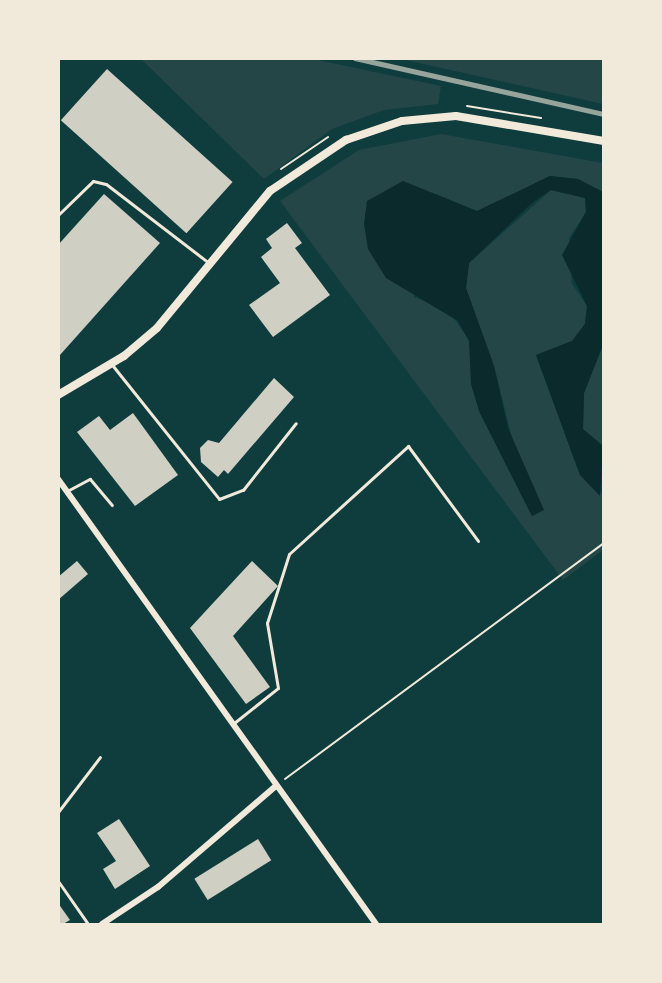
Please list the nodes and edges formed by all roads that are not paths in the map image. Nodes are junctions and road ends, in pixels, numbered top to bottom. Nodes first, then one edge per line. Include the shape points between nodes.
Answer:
1 (603, 141) edge
2 (58, 215) edge
3 (209, 263) junction
4 (112, 364) junction
5 (58, 395) edge
6 (296, 423) dead end
7 (58, 479) edge
8 (67, 491) junction
9 (112, 505) dead end
10 (478, 542) dead end
11 (233, 724) junction
12 (100, 756) dead end
13 (276, 786) junction
14 (58, 812) edge
15 (58, 880) edge
16 (88, 924) edge
17 (102, 924) edge
18 (376, 924) edge

1 - 3 street via 474,117 385,126 346,140 294,171
2 - 3 lane via 93,181 106,184
3 - 4 street via 157,328
4 - 5 street
4 - 6 lane via 219,499 243,490
7 - 8 street
8 - 9 lane via 90,479
8 - 11 street
10 - 11 lane via 408,446 289,554 267,623 278,687
11 - 13 street
12 - 14 lane
13 - 17 street via 158,887
13 - 18 street
15 - 16 lane

